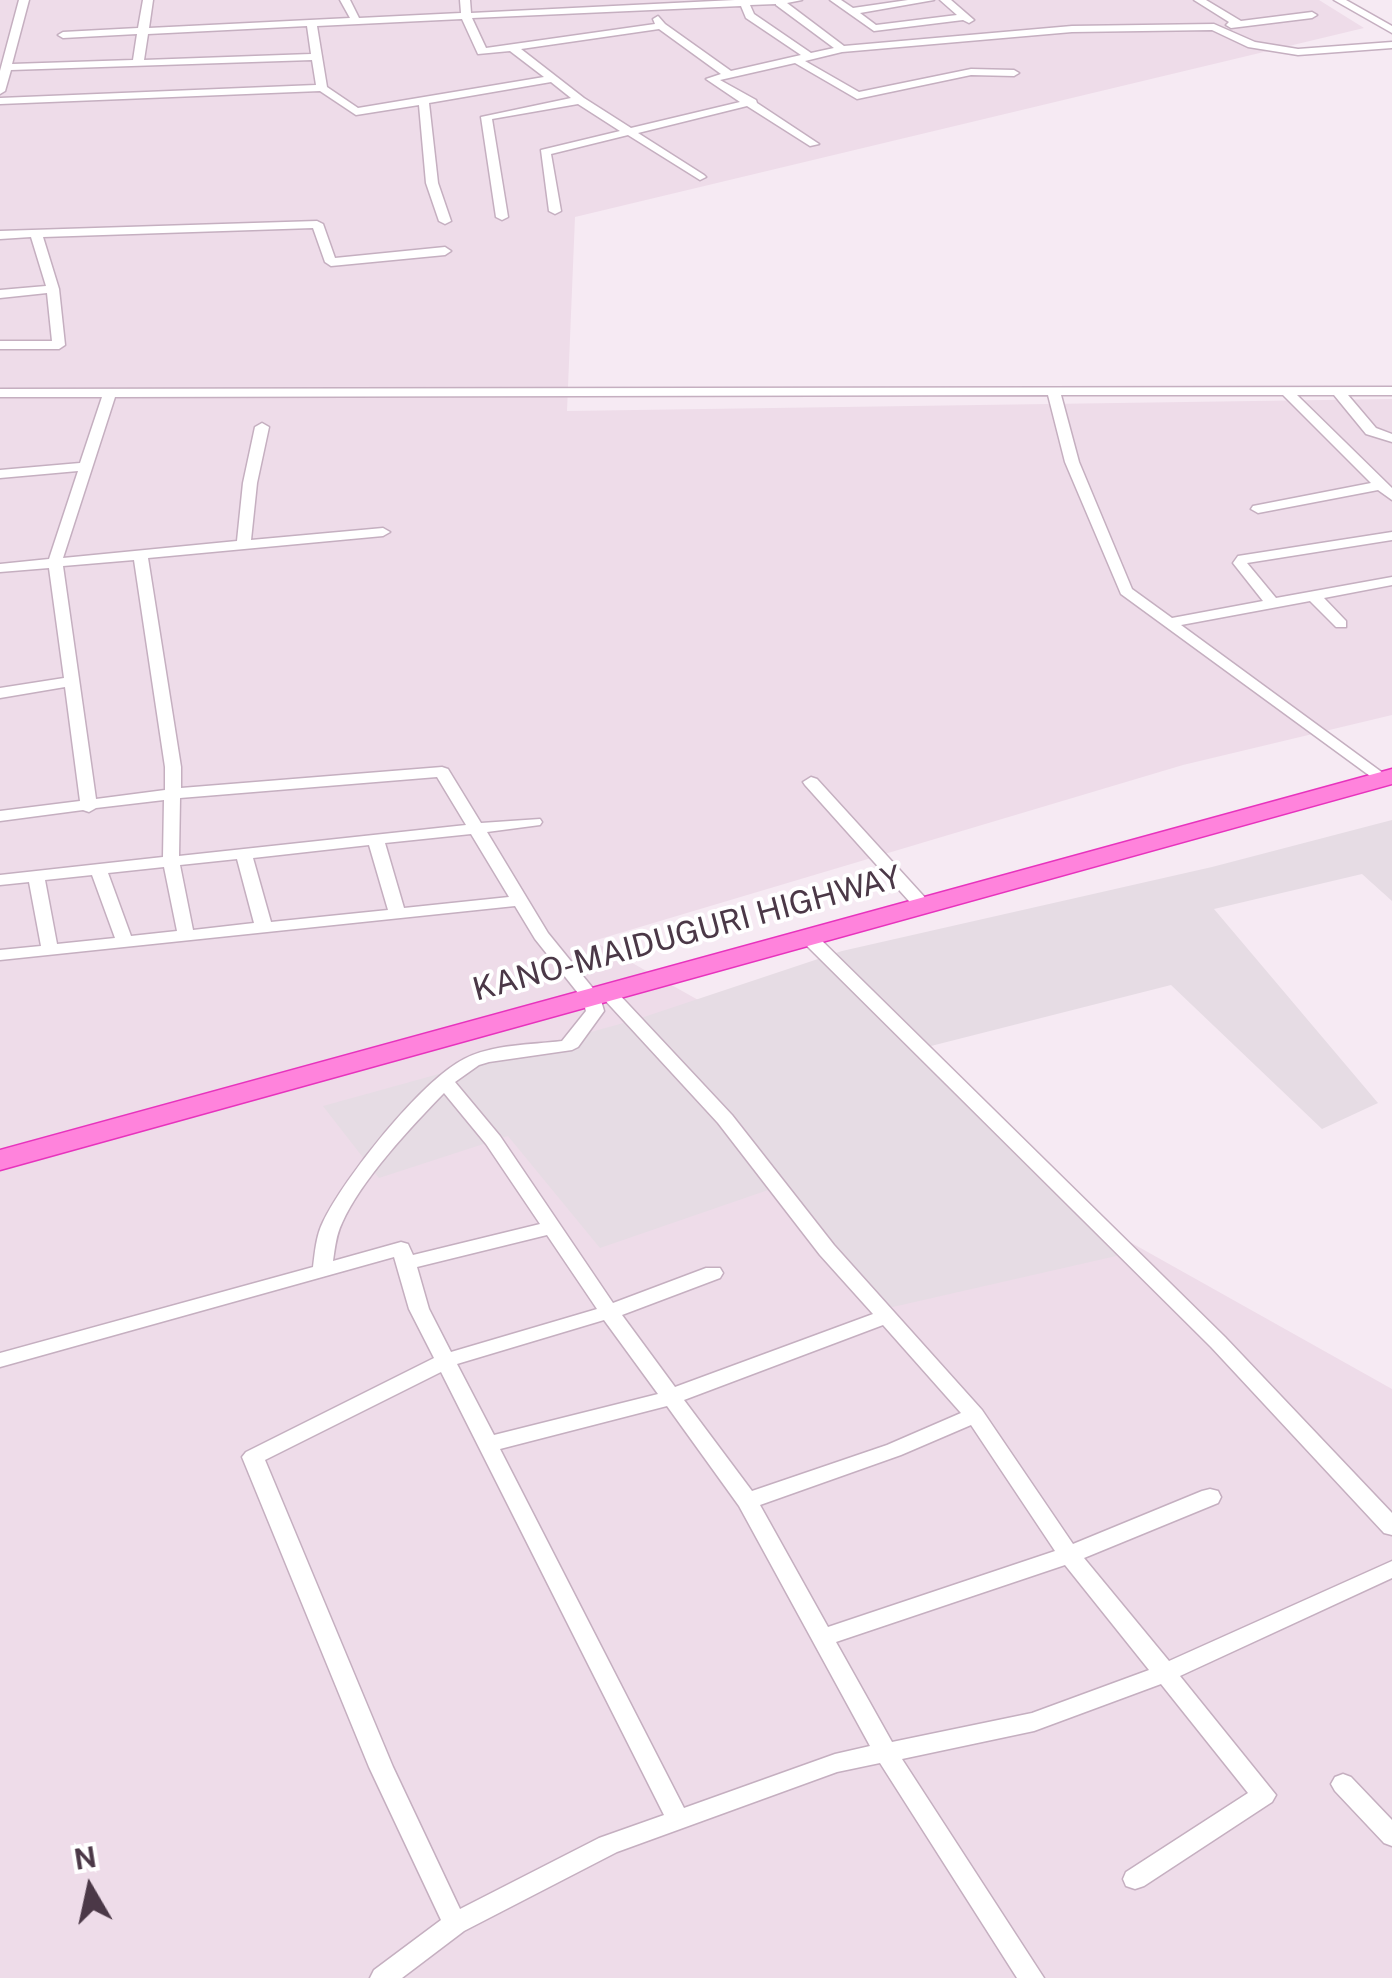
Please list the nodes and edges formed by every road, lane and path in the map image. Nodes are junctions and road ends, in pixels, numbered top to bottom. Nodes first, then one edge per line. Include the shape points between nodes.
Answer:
1 (24, 0) edge
2 (148, 0) edge
3 (156, 0) edge
4 (345, 0) edge
5 (465, 0) edge
6 (797, 0) edge
7 (835, 0) edge
8 (929, 0) edge
9 (945, 0) edge
10 (1198, 0) edge
11 (1339, 0) edge
12 (743, 2) edge
13 (780, 2) junction
14 (897, 2) edge
15 (652, 4) edge
16 (557, 6) edge
17 (853, 11) junction
18 (579, 12) junction
19 (1312, 15) dead end
20 (467, 18) junction
21 (966, 18) junction
22 (922, 20) junction
23 (357, 23) junction
24 (1238, 24) junction
25 (312, 25) junction
26 (661, 26) junction
27 (1214, 27) junction
28 (1392, 30) edge
29 (142, 32) junction
30 (0, 34) edge
31 (17, 34) junction
32 (984, 34) junction
33 (63, 35) dead end
34 (592, 37) junction
35 (544, 44) junction
36 (1392, 45) edge
37 (514, 48) junction
38 (842, 49) junction
39 (564, 56) dead end
40 (316, 57) junction
41 (803, 58) junction
42 (138, 62) junction
43 (8, 67) junction
44 (727, 73) junction
45 (1014, 74) dead end
46 (552, 80) junction
47 (322, 88) junction
48 (0, 91) edge
49 (580, 100) junction
50 (0, 101) edge
51 (424, 102) junction
52 (752, 102) junction
53 (629, 130) junction
54 (814, 144) dead end
55 (700, 177) dead end
56 (555, 210) dead end
57 (502, 217) dead end
58 (445, 221) dead end
59 (36, 233) junction
60 (0, 235) edge
61 (445, 251) dead end
62 (53, 288) junction
63 (0, 294) edge
64 (0, 344) edge
65 (1052, 391) junction
66 (1286, 391) junction
67 (1338, 391) junction
68 (1392, 391) edge
69 (0, 393) edge
70 (110, 393) junction
71 (262, 428) dead end
72 (1392, 438) edge
73 (83, 467) junction
74 (0, 474) edge
75 (1386, 491) edge
76 (1258, 509) dead end
77 (383, 532) dead end
78 (1392, 536) edge
79 (244, 545) junction
80 (140, 554) junction
81 (55, 562) junction
82 (0, 568) edge
83 (1392, 581) edge
84 (1314, 596) junction
85 (1271, 601) junction
86 (1167, 623) junction
87 (1341, 624) dead end
88 (72, 681) junction
89 (0, 693) edge
90 (1386, 778) edge
91 (811, 782) dead end
92 (170, 794) junction
93 (89, 807) junction
94 (0, 816) edge
95 (534, 822) dead end
96 (474, 828) junction
97 (376, 839) junction
98 (243, 854) junction
99 (171, 861) junction
100 (98, 869) junction
101 (36, 876) junction
102 (0, 880) edge
103 (519, 901) junction
104 (924, 906) junction
105 (397, 913) junction
106 (264, 927) junction
107 (186, 936) junction
108 (808, 937) junction
109 (125, 942) junction
110 (50, 950) junction
111 (0, 955) edge
112 (600, 995) junction
113 (445, 1082) junction
114 (0, 1160) edge
115 (554, 1227) junction
116 (406, 1263) junction
117 (322, 1270) junction
118 (713, 1273) dead end
119 (609, 1312) junction
120 (888, 1316) junction
121 (0, 1360) edge
122 (448, 1360) junction
123 (673, 1396) junction
124 (974, 1415) junction
125 (488, 1444) junction
126 (1210, 1497) dead end
127 (747, 1501) junction
128 (1392, 1527) edge
129 (1069, 1556) junction
130 (1392, 1569) edge
131 (822, 1638) junction
132 (1164, 1672) junction
133 (886, 1753) junction
134 (1344, 1784) dead end
135 (678, 1819) junction
136 (1392, 1836) edge
137 (1135, 1879) dead end
138 (454, 1924) junction
139 (383, 1978) edge
140 (1031, 1978) edge

1 - 31 street
2 - 3 street
2 - 29 street
4 - 23 street
5 - 20 street
6 - 13 street
7 - 17 street
8 - 14 street
9 - 21 street
10 - 24 street
11 - 28 street
12 - 13 street
12 - 15 street
12 - 41 street via 750,16
13 - 38 street
14 - 17 street
14 - 22 street
15 - 18 street
15 - 26 street
16 - 18 street
16 - 20 street
17 - 22 street via 874,28
18 - 34 street
19 - 24 street
20 - 23 street
20 - 37 street via 482,52
21 - 22 street
21 - 32 street
23 - 25 street
24 - 27 street
25 - 29 street
25 - 40 street
26 - 34 street
26 - 44 street
27 - 32 street
27 - 36 street via 1252,45 1298,52
29 - 33 street
29 - 42 street
30 - 31 street
31 - 43 street
32 - 38 street
34 - 35 street
35 - 37 street
35 - 39 street
37 - 46 street
38 - 41 street
40 - 42 street
40 - 47 street
41 - 44 street
41 - 45 street via 857,96 971,72
42 - 43 street
43 - 48 street
44 - 52 street via 710,79
46 - 49 street
46 - 51 street
47 - 50 street
47 - 51 street via 356,112
49 - 53 street
49 - 57 street via 486,117
51 - 58 street via 432,183
52 - 53 street
52 - 54 street
53 - 55 street
53 - 56 street via 545,152
59 - 60 street
59 - 61 street via 317,224 331,262
59 - 62 street
62 - 63 street
62 - 64 street via 59,345
65 - 66 street
65 - 70 street
65 - 86 street via 1072,462 1126,591
66 - 67 street
66 - 75 street
67 - 68 street
67 - 72 street via 1371,431
69 - 70 street
70 - 73 street
71 - 79 street
73 - 74 street
73 - 81 street
75 - 76 street
77 - 79 street
78 - 85 street via 1244,558 1240,563
79 - 80 street
80 - 81 street
80 - 92 street via 173,766
81 - 82 street
81 - 88 street
83 - 84 street
84 - 85 street
84 - 87 street
85 - 86 street
86 - 90 street
88 - 89 street
88 - 93 street
90 - 104 highway, KANO-MAIDUGURI HIGHWAY
91 - 104 street
92 - 93 street
92 - 96 street via 442,772
92 - 99 street
93 - 94 street
95 - 96 street
96 - 97 street
96 - 103 street
97 - 98 street
97 - 105 street
98 - 99 street
98 - 106 street
99 - 100 street
99 - 107 street
100 - 101 street
100 - 109 street
101 - 102 street
101 - 110 street
103 - 105 street
103 - 112 street via 541,935
104 - 108 highway, KANO-MAIDUGURI HIGHWAY
105 - 106 street
106 - 107 street
107 - 109 street
108 - 112 highway, KANO-MAIDUGURI HIGHWAY
108 - 128 street via 1218,1342
109 - 110 street
110 - 111 street
112 - 113 street via 592,1019 572,1043 488,1056
112 - 114 highway, KANO-MAIDUGURI HIGHWAY
112 - 120 street via 724,1118
113 - 115 street
113 - 117 street via 335,1217
115 - 116 street
115 - 119 street
116 - 117 street via 401,1249
116 - 122 street via 419,1309
117 - 121 street
118 - 119 street
119 - 122 street
119 - 123 street
120 - 123 street
120 - 124 street
122 - 125 street
122 - 138 street via 253,1457
123 - 125 street
123 - 127 street
124 - 127 street
124 - 129 street
125 - 135 street
126 - 129 street
127 - 131 street
129 - 131 street
129 - 132 street
130 - 132 street
131 - 133 street
132 - 133 street via 1034,1722
132 - 137 street via 1264,1795
133 - 135 street via 835,1763
133 - 140 street
134 - 136 street
135 - 138 street via 608,1845
138 - 139 street

